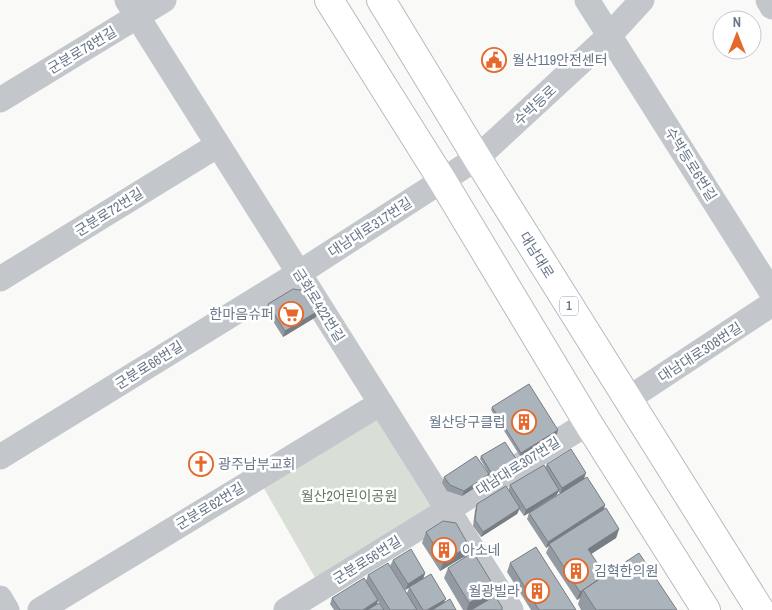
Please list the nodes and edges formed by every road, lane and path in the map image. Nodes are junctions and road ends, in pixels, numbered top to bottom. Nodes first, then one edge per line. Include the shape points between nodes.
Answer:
1 (164, 0) edge
2 (329, 0) edge
3 (381, 0) edge
4 (587, 0) edge
5 (642, 0) edge
6 (768, 0) edge
7 (772, 7) edge
8 (132, 8) edge
9 (609, 36) junction
10 (0, 100) edge
11 (218, 145) junction
12 (477, 158) junction
13 (442, 180) junction
14 (299, 273) junction
15 (0, 279) edge
16 (772, 293) edge
17 (772, 304) edge
18 (628, 399) junction
19 (381, 403) junction
20 (588, 423) junction
21 (0, 458) edge
22 (448, 510) junction
23 (0, 598) edge
24 (7, 610) edge
25 (40, 610) edge
26 (286, 610) edge
27 (511, 610) edge
28 (706, 610) edge
29 (760, 610) edge

1 - 8 street, 군분로78번길
2 - 13 main road
3 - 12 main road, 대남대로 / 1
4 - 9 street, 수박등로6번길
5 - 9 street, 수박등로
6 - 7 street
8 - 10 street, 군분로78번길
8 - 11 street, 금화로422번길
9 - 12 street, 수박등로
9 - 16 street, 수박등로6번길
11 - 14 street, 금화로422번길
11 - 15 street, 군분로72번길
12 - 13 street, 수박등로
12 - 18 main road, 대남대로 / 1
13 - 14 street, 대남대로317번길
13 - 20 main road
14 - 19 street, 금화로422번길
14 - 21 street, 군분로66번길
17 - 18 street, 대남대로308번길
18 - 29 main road, 대남대로 / 1
19 - 22 street, 금화로422번길
19 - 25 street, 군분로62번길
20 - 22 street, 대남대로307번길
20 - 28 main road
22 - 26 street, 군분로56번길
22 - 27 street, 금화로422번길
23 - 24 street

